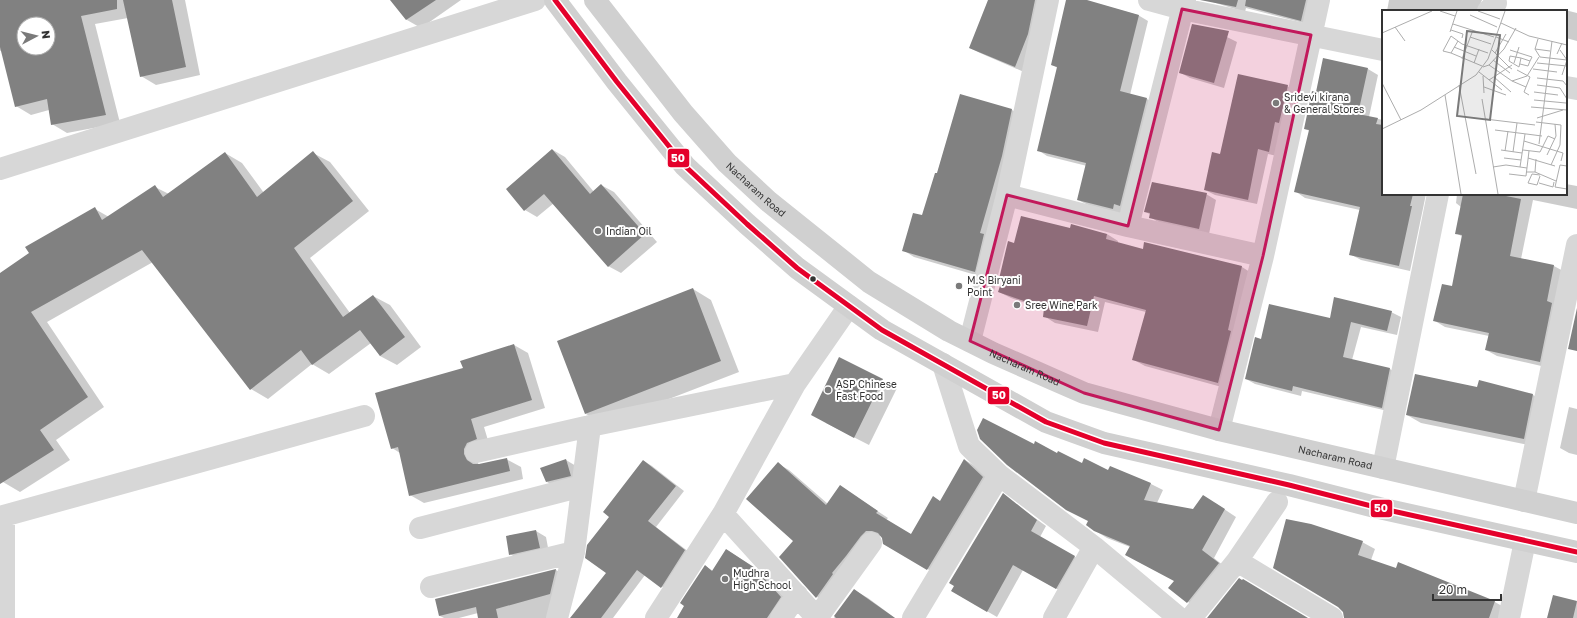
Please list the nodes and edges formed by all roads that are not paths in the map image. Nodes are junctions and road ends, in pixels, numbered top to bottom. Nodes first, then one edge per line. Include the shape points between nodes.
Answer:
1 (535, 0) edge
2 (554, 0) edge
3 (596, 0) edge
4 (1048, 0) edge
5 (1149, 0) edge
6 (1319, 0) edge
7 (1183, 4) edge
8 (1311, 35) junction
9 (1382, 50) edge
10 (1567, 87) edge
11 (1577, 89) edge
12 (0, 169) edge
13 (1007, 195) junction
14 (1438, 195) edge
15 (1128, 226) junction
16 (1577, 245) edge
17 (1263, 256) junction
18 (849, 306) junction
19 (970, 342) junction
20 (942, 364) junction
21 (795, 384) junction
22 (364, 416) dead end
23 (590, 426) junction
24 (1219, 430) junction
25 (476, 452) dead end
26 (1383, 468) junction
27 (999, 475) junction
28 (582, 486) junction
29 (1524, 500) junction
30 (1277, 502) dead end
31 (1577, 513) edge
32 (722, 514) junction
33 (2, 517) edge
34 (420, 528) dead end
35 (1525, 541) junction
36 (871, 543) dead end
37 (1094, 547) junction
38 (574, 552) junction
39 (1577, 552) edge
40 (1237, 560) junction
41 (431, 587) dead end
42 (797, 595) junction
43 (4, 618) edge
44 (557, 618) edge
45 (656, 618) edge
46 (781, 618) edge
47 (817, 618) edge
48 (913, 618) edge
49 (1054, 618) edge
50 (1179, 618) edge
51 (1191, 618) edge
52 (1332, 618) edge
53 (1509, 618) edge

1 - 12 street
2 - 18 main road via 685,166 797,268
3 - 19 main road, Nacharam Road via 683,113 727,163 768,201 869,282
4 - 13 street
5 - 7 street
6 - 8 street
7 - 8 street
7 - 15 street
8 - 9 street
8 - 17 street
10 - 11 street
13 - 15 street
13 - 19 street
14 - 26 street
15 - 17 street
16 - 29 street
17 - 24 street
18 - 20 main road via 882,330
18 - 21 street
19 - 24 main road, Nacharam Road via 1084,393
20 - 27 street via 969,446
20 - 35 main road via 1046,422 1104,444
21 - 23 street
21 - 32 street
22 - 33 street
23 - 25 street
23 - 28 street
24 - 26 main road, Nacharam Road
26 - 29 main road, Nacharam Road
27 - 37 street
27 - 48 street
28 - 34 street
28 - 38 street
29 - 31 main road, Nacharam Road
30 - 40 street
32 - 42 street
32 - 45 street
33 - 43 street
35 - 39 main road
35 - 53 street
36 - 47 street
37 - 49 street
37 - 50 street
38 - 41 street
38 - 44 street
40 - 51 street
40 - 52 street
42 - 46 street
42 - 47 street

